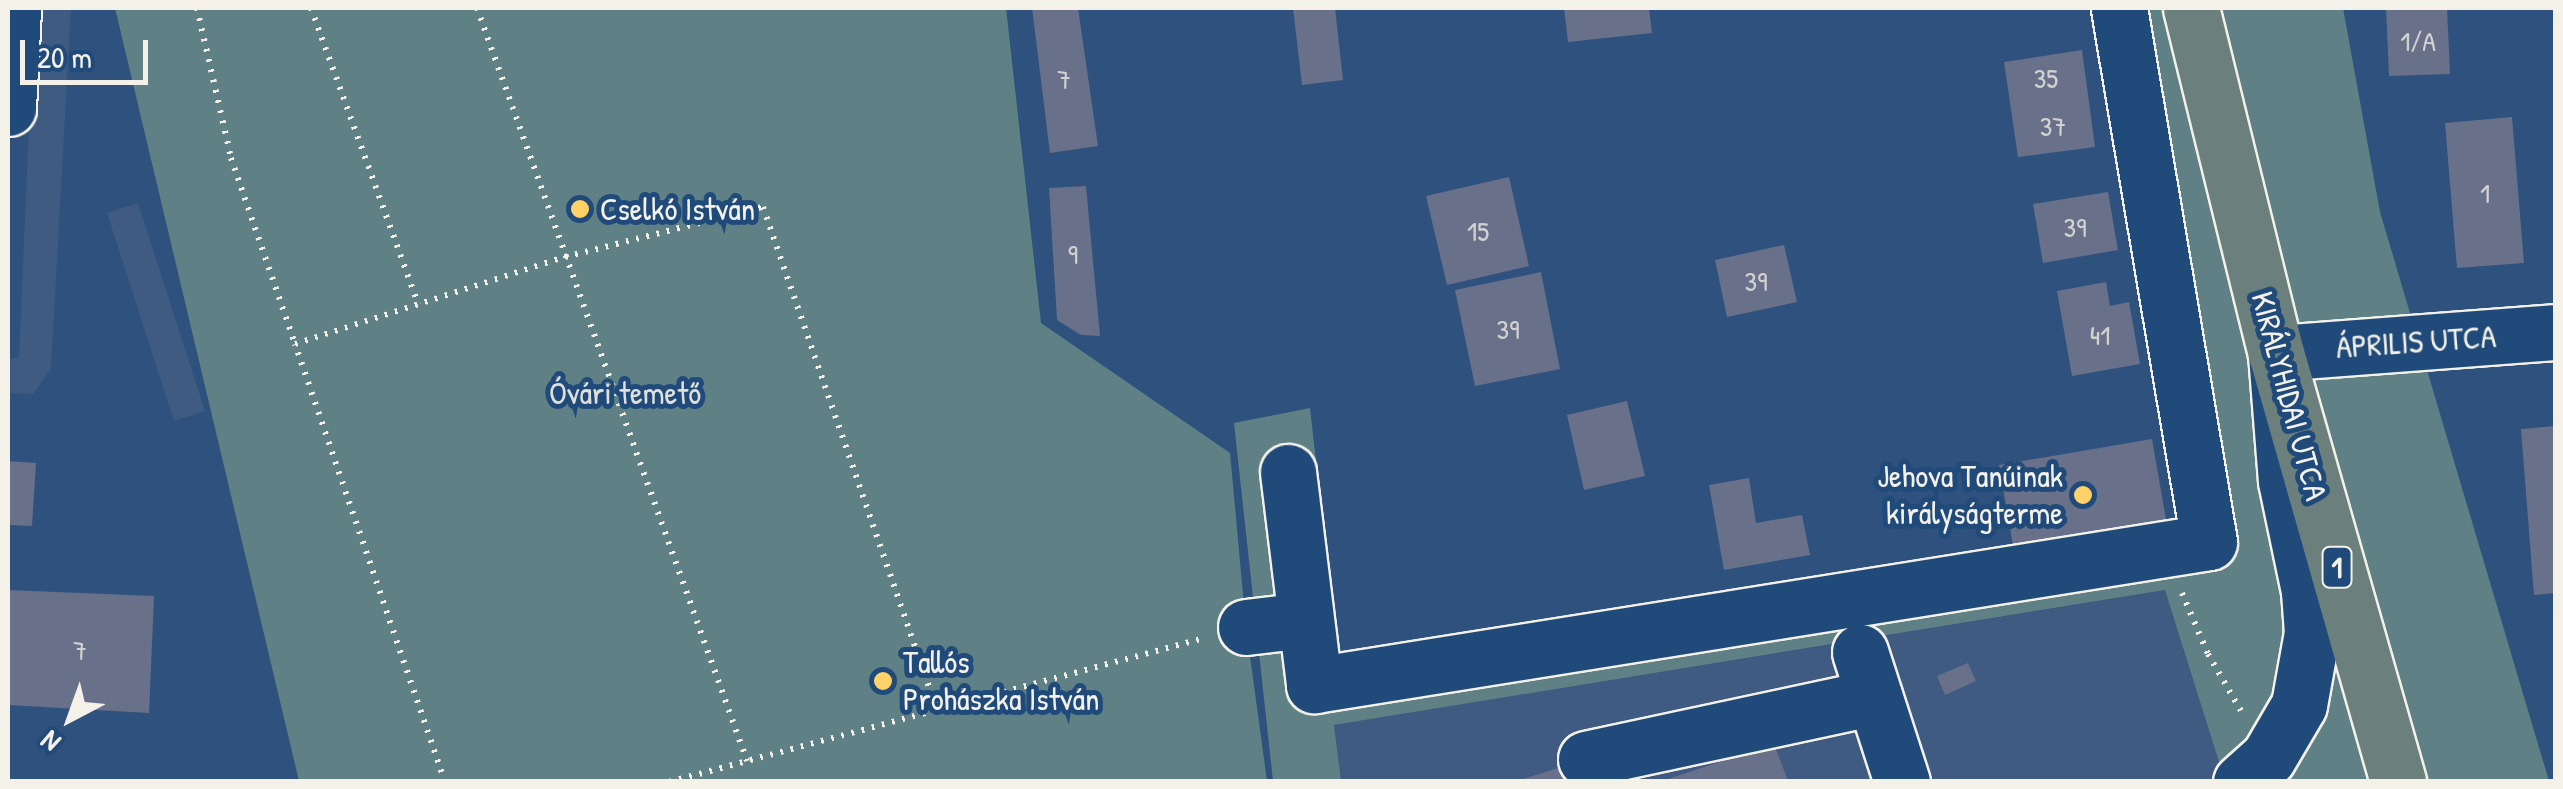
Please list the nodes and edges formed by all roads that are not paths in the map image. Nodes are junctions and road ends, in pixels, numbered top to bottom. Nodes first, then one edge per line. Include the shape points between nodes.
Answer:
1 (13, 8) edge
2 (2119, 8) edge
3 (2191, 8) edge
4 (8, 108) edge
5 (2556, 332) edge
6 (2276, 353) junction
7 (1288, 472) dead end
8 (1305, 620) junction
9 (1246, 628) road end
10 (1586, 759) dead end
11 (2254, 770) edge
12 (1902, 782) edge
13 (2398, 782) edge

1 - 4 street
2 - 8 street via 2189,545 1314,685
3 - 6 main road, KIRÁLYHIDAI UTCA / 1
5 - 6 street, ÁPRILIS UTCA
6 - 11 street via 2286,482 2312,633 2300,705
6 - 13 main road, KIRÁLYHIDAI UTCA / 1
7 - 8 street
8 - 9 street
10 - 12 street via 1867,675

